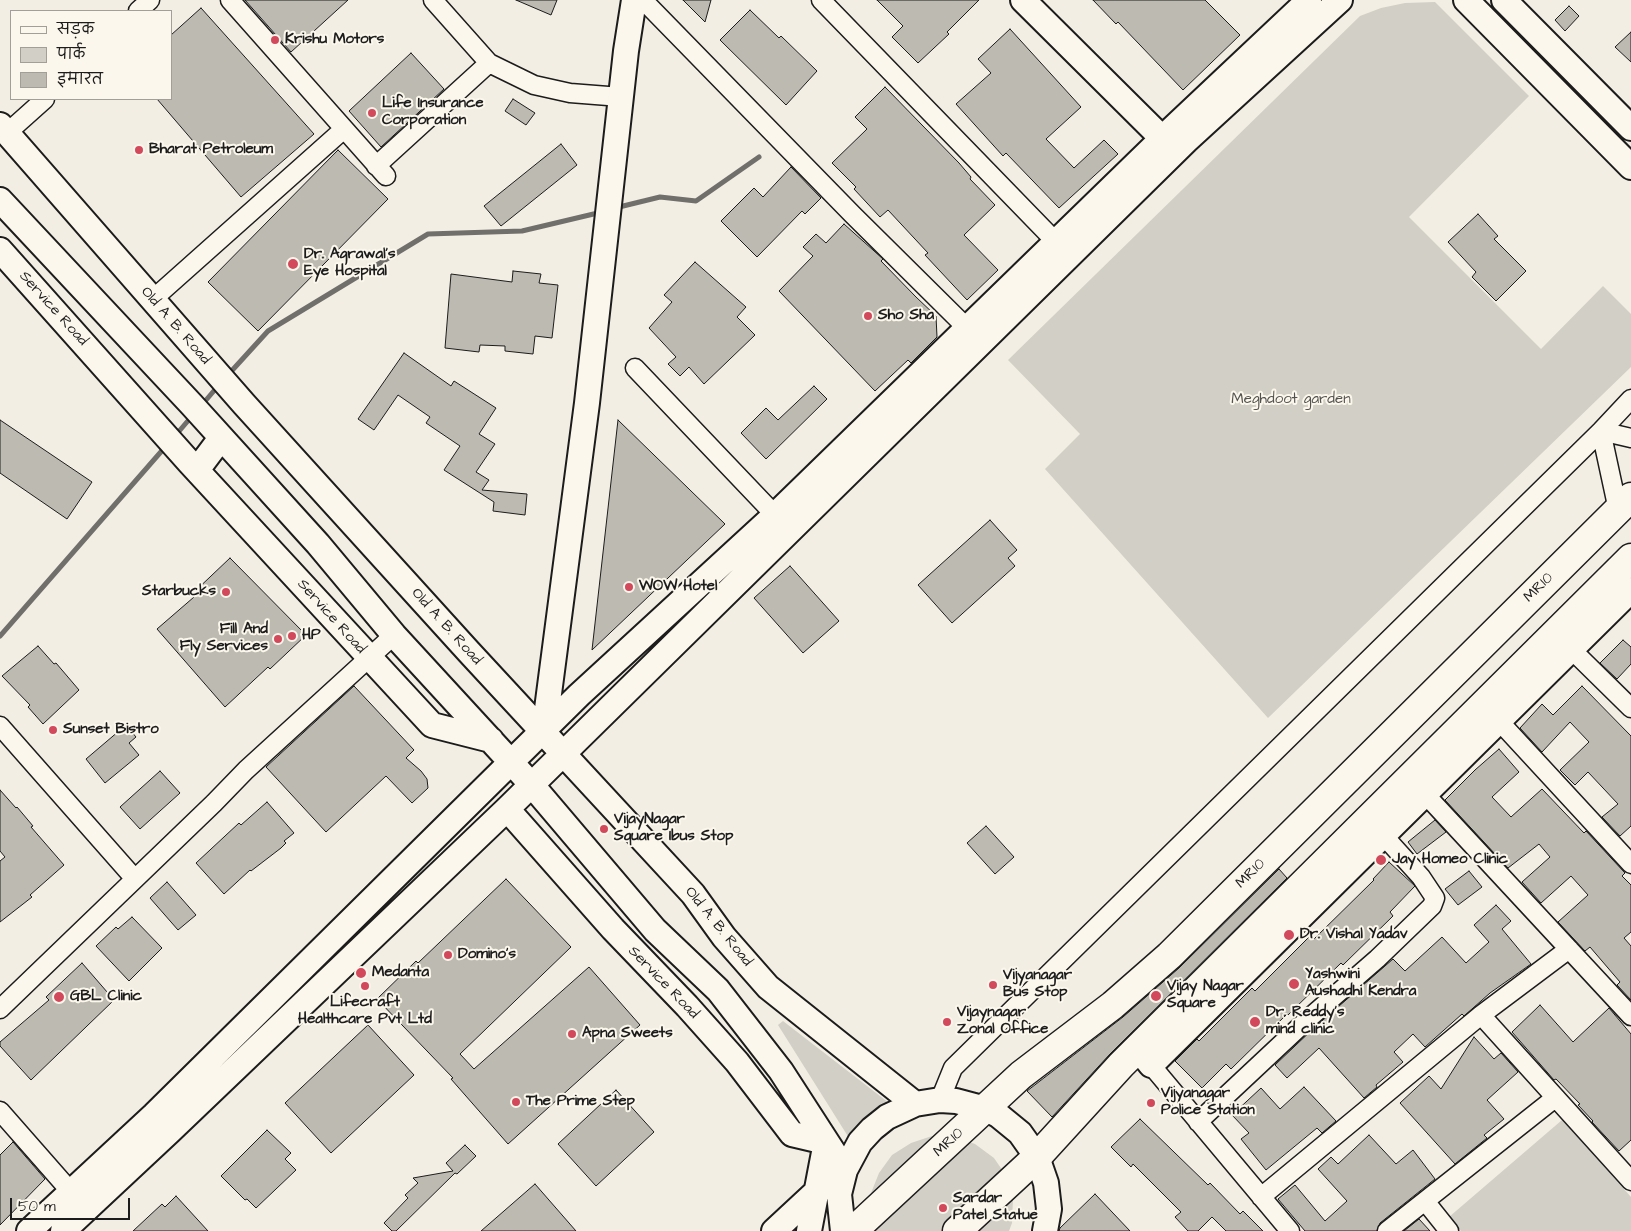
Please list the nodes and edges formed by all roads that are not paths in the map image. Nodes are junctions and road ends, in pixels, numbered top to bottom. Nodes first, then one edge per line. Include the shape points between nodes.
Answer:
1 (150, 0) edge
2 (230, 0) edge
3 (433, 0) edge
4 (634, 0) edge
5 (643, 0) edge
6 (821, 0) edge
7 (1023, 0) edge
8 (1043, 0) edge
9 (1309, 0) edge
10 (1340, 0) edge
11 (1466, 0) edge
12 (1504, 0) edge
13 (139, 10) edge
14 (489, 63) junction
15 (621, 97) junction
16 (44, 100) edge
17 (1631, 128) edge
18 (4, 129) edge
19 (344, 129) junction
20 (1174, 140) junction
21 (1631, 167) edge
22 (0, 200) edge
23 (1056, 242) junction
24 (0, 250) edge
25 (152, 300) junction
26 (968, 328) junction
27 (635, 368) dead end
28 (1631, 399) edge
29 (1601, 431) junction
30 (219, 435) junction
31 (1631, 438) edge
32 (193, 466) junction
33 (1624, 503) edge
34 (775, 515) junction
35 (1631, 558) edge
36 (1631, 590) edge
37 (394, 635) junction
38 (1571, 649) junction
39 (368, 657) junction
40 (1631, 708) edge
41 (1499, 721) junction
42 (0, 726) edge
43 (544, 732) junction
44 (491, 740) junction
45 (563, 754) junction
46 (512, 762) junction
47 (531, 784) junction
48 (1424, 794) junction
49 (507, 809) junction
50 (1383, 836) junction
51 (1629, 858) edge
52 (135, 879) junction
53 (1569, 949) junction
54 (0, 1009) edge
55 (1481, 1015) junction
56 (1631, 1016) edge
57 (1144, 1057) junction
58 (1555, 1098) junction
59 (940, 1100) junction
60 (915, 1104) junction
61 (986, 1109) junction
62 (0, 1111) edge
63 (1198, 1122) junction
64 (826, 1142) junction
65 (1037, 1157) junction
66 (845, 1170) junction
67 (1631, 1181) edge
68 (816, 1192) junction
69 (1261, 1197) junction
70 (79, 1200) junction
71 (1425, 1200) junction
72 (29, 1231) edge
73 (63, 1231) edge
74 (774, 1231) edge
75 (809, 1231) edge
76 (843, 1231) edge
77 (853, 1231) edge
78 (957, 1231) edge
79 (1045, 1231) edge
80 (1290, 1231) edge
81 (1387, 1231) edge
82 (1448, 1231) edge

1 - 13 street
2 - 19 street
3 - 14 street
4 - 15 street
5 - 26 street
6 - 23 street
7 - 20 street
8 - 20 street
9 - 20 street
10 - 20 street
11 - 21 street
12 - 17 street
14 - 15 street via 534,85 570,93
14 - 19 street via 381,171
15 - 43 street via 587,403
16 - 18 street
18 - 25 street, Old A. B. Road
19 - 25 street
20 - 23 street
20 - 45 street
22 - 30 street
23 - 26 street
24 - 32 street, Service Road
25 - 43 street, Old A. B. Road via 468,652
26 - 34 street
27 - 34 street
28 - 29 street
29 - 31 street
29 - 33 street
29 - 59 street via 953,1068
30 - 32 street
30 - 37 street via 318,544
32 - 39 street, Service Road
33 - 61 main road, MR10 via 1169,956 1113,1005 1021,1075
34 - 43 street via 587,688
35 - 57 main road
36 - 38 street
37 - 39 street
37 - 44 street
38 - 40 street
38 - 41 street
39 - 44 street, Service Road via 432,725
39 - 52 street
41 - 48 street
41 - 51 street
42 - 52 street
43 - 45 street, Old A. B. Road
43 - 46 street
44 - 46 street
45 - 47 street
45 - 60 street, Old A. B. Road via 693,894 724,937 768,988
46 - 47 street
46 - 70 street via 154,1115
47 - 49 street
47 - 64 street via 655,930 718,990 781,1071
48 - 50 street
48 - 53 street
49 - 64 street, Service Road via 737,1062 792,1134
49 - 70 street via 170,1131
50 - 57 street
50 - 63 street via 1421,876 1435,898 1432,906
52 - 54 street
53 - 55 street
53 - 56 street
55 - 58 street
55 - 69 street
57 - 63 street
57 - 65 main road
58 - 67 street
58 - 71 street
59 - 60 street
59 - 61 street
60 - 66 street via 886,1117 872,1128 860,1142
61 - 65 street via 1020,1133
61 - 77 main road, MR10
62 - 70 street
63 - 69 street
64 - 66 street
64 - 68 street
65 - 78 main road
65 - 79 street via 1046,1182 1049,1209
66 - 76 street via 839,1194
68 - 74 street
68 - 75 street
69 - 80 street
70 - 72 street
70 - 73 street
71 - 81 street
71 - 82 street

